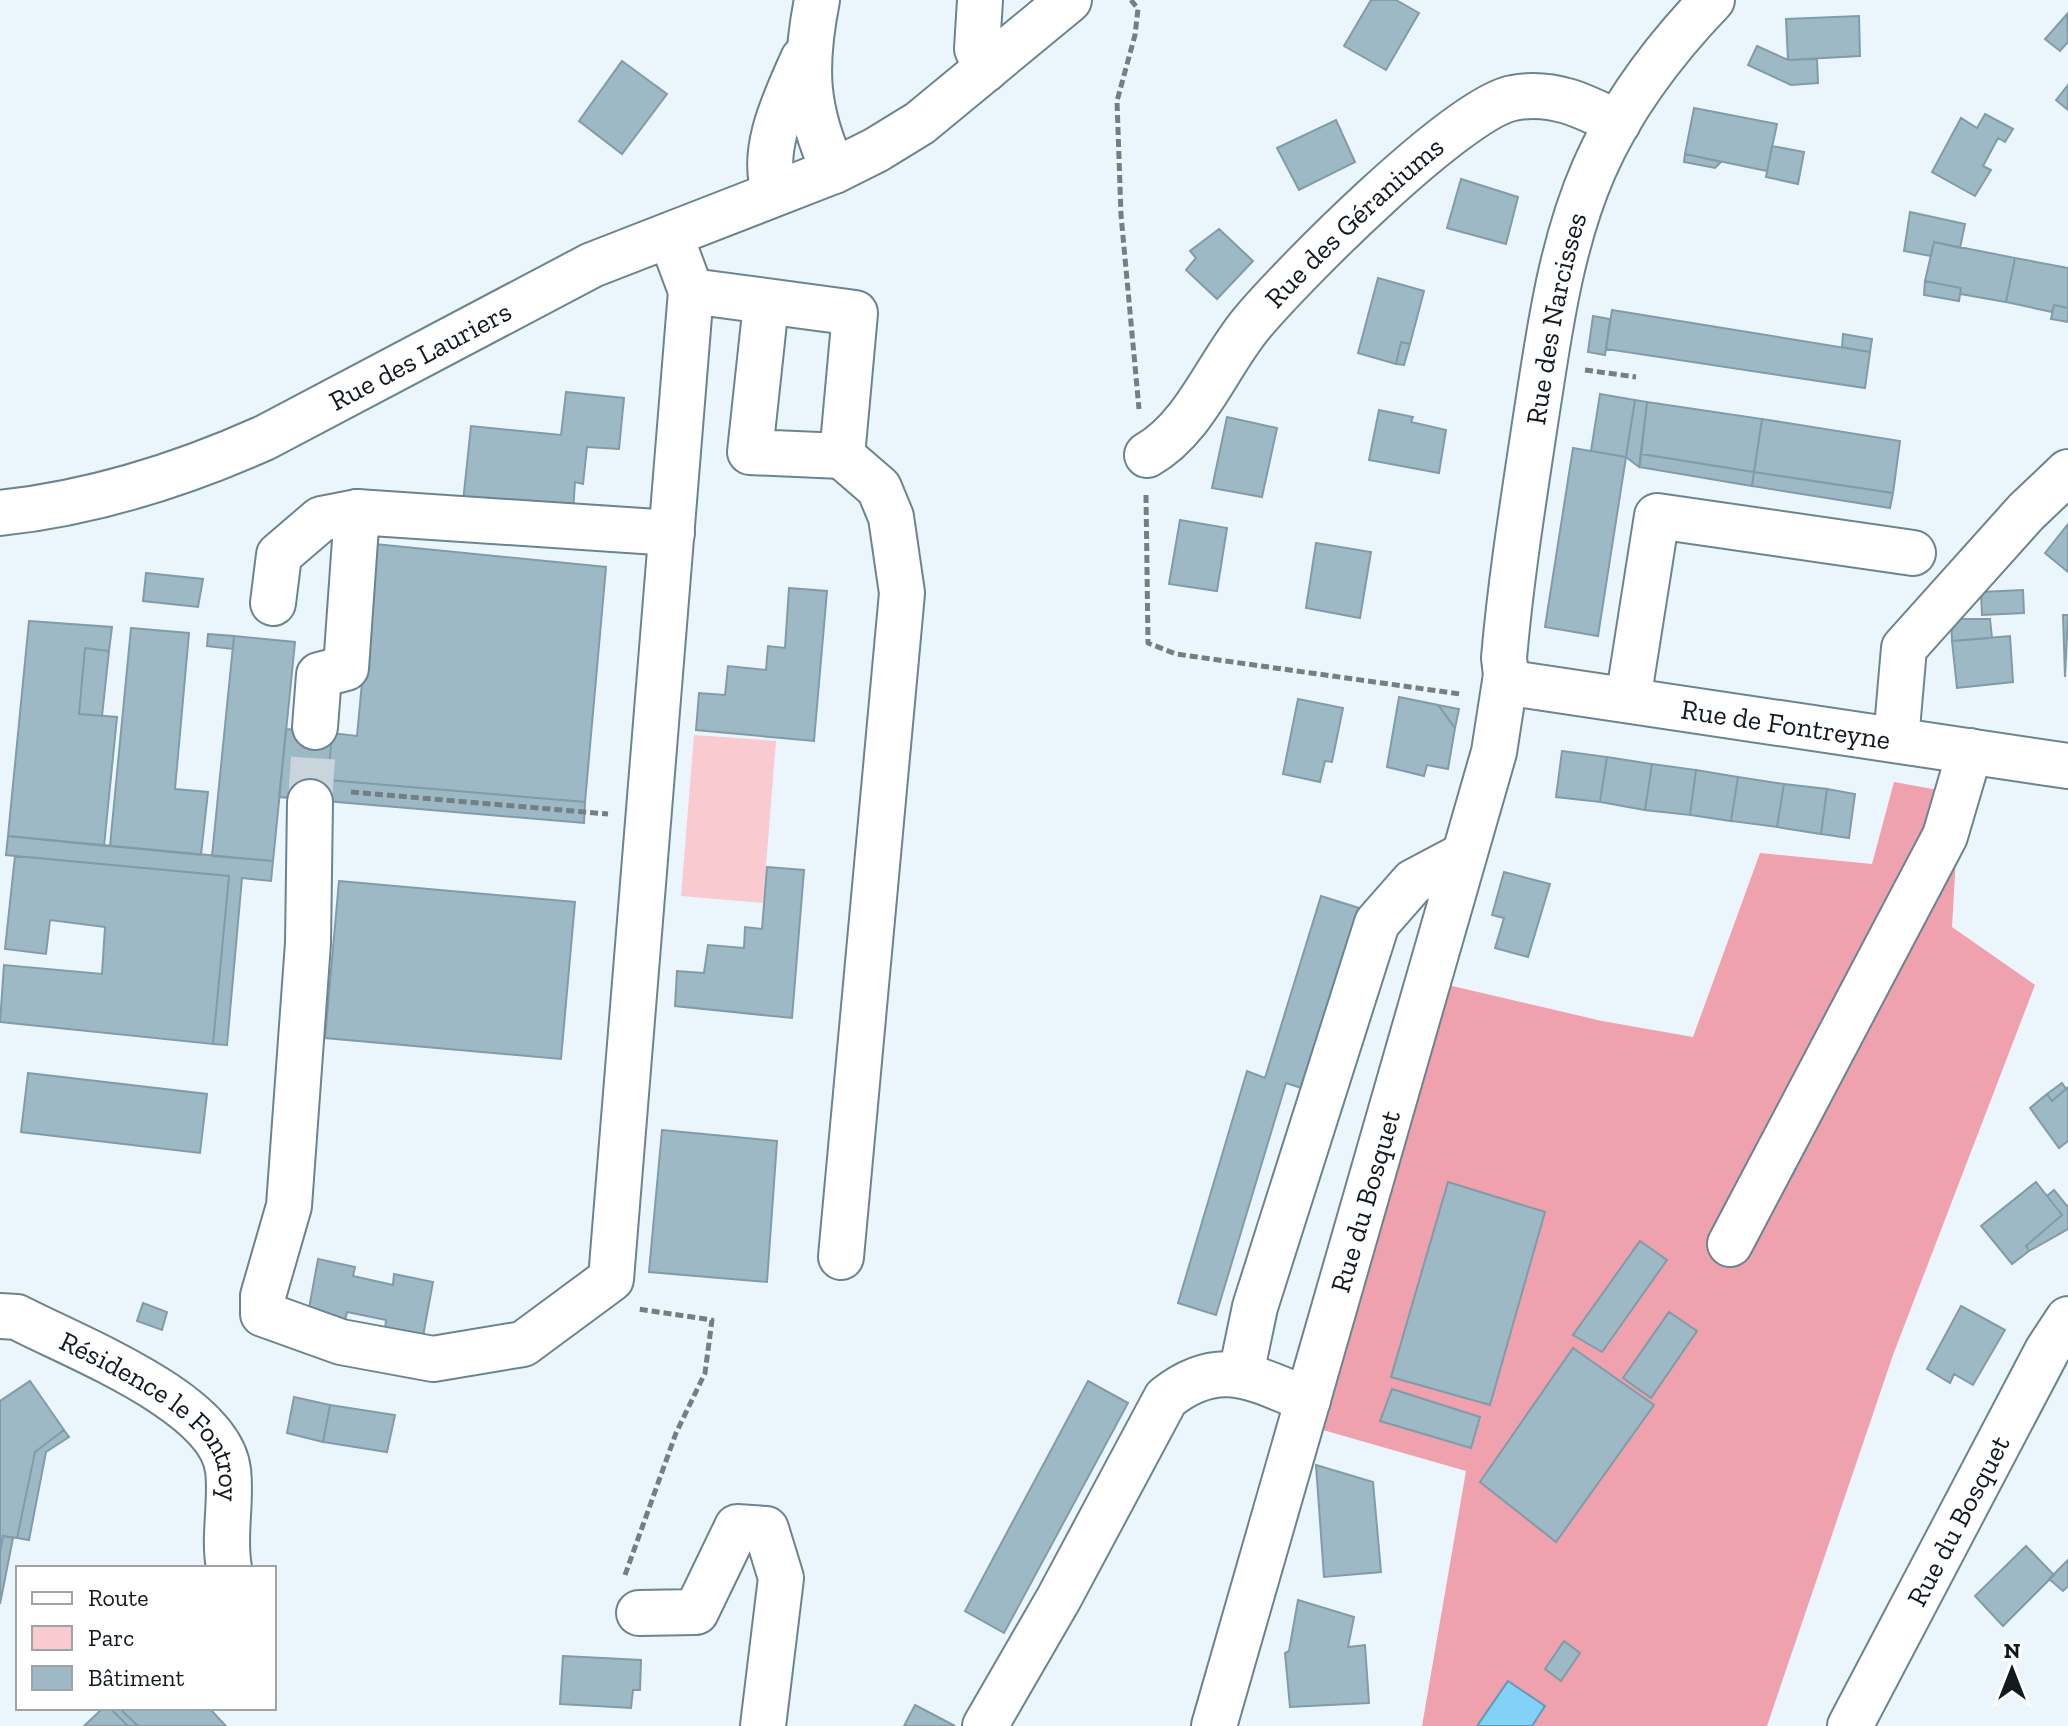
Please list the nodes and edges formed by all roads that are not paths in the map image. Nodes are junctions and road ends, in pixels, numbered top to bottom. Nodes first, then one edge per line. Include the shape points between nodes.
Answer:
1 (817, 0) edge
2 (980, 0) edge
3 (1069, 0) edge
4 (1712, 0) edge
5 (807, 50) junction
6 (986, 69) junction
7 (1618, 123) junction
8 (834, 171) junction
9 (775, 193) junction
10 (670, 235) junction
11 (691, 291) junction
12 (766, 304) junction
13 (1147, 455) dead end
14 (842, 456) junction
15 (2068, 472) edge
16 (357, 512) junction
17 (0, 513) edge
18 (672, 533) junction
19 (1913, 553) dead end
20 (273, 603) dead end
21 (1506, 675) junction
22 (1628, 700) junction
23 (315, 727) tunnel mouth
24 (1896, 740) junction
25 (1970, 751) junction
26 (2068, 766) edge
27 (325, 797) tunnel mouth
28 (1464, 855) junction
29 (1730, 1244) dead end
30 (841, 1257) dead end
31 (0, 1316) edge
32 (2068, 1319) edge
33 (1241, 1374) junction
34 (1308, 1400) junction
35 (229, 1566) edge
36 (639, 1613) road end
37 (763, 1726) edge
38 (985, 1726) edge
39 (1214, 1726) edge
40 (1850, 1726) edge

1 - 5 street
2 - 6 street via 977,49
3 - 6 street, Rue des Lauriers
4 - 7 street, Rue des Narcisses via 1674,40
5 - 8 street via 814,125
5 - 9 street via 775,134 768,175
6 - 8 street, Rue des Lauriers via 920,123
7 - 13 street, Rue des Géraniums via 1573,100 1545,97 1512,98 1476,114 1399,177 1297,274 1252,323 1171,441
7 - 21 street, Rue des Narcisses via 1594,169 1561,274 1508,605
8 - 9 street, Rue des Lauriers
9 - 10 street, Rue des Lauriers
10 - 11 street
10 - 17 street, Rue des Lauriers via 529,296 211,462 110,494
11 - 12 street
11 - 18 street
12 - 14 street via 855,313
12 - 14 street via 750,452
14 - 30 street via 879,488 891,517 902,593
15 - 24 street via 1904,648
16 - 18 street
16 - 20 street via 321,519 279,555
16 - 23 street via 346,668 319,675
18 - 27 street via 611,1279 523,1344 433,1359 341,1342 263,1314 263,1296 289,1206 308,943
19 - 22 street via 1657,516
21 - 22 street, Rue de Fontreyne via 1517,684
21 - 28 street, Rue du Bosquet via 1494,752
22 - 24 street, Rue de Fontreyne
24 - 25 street, Rue de Fontreyne
25 - 26 street, Rue de Fontreyne
25 - 29 street via 1945,836
28 - 33 street via 1413,882 1377,923 1255,1307
28 - 34 street, Rue du Bosquet
31 - 35 street, Résidence le Fontroy via 17,1317 180,1401 217,1437 228,1469
32 - 40 street, Rue du Bosquet
33 - 34 street
33 - 38 street via 1210,1374 1185,1383 1166,1398
34 - 39 street, Rue du Bosquet
36 - 37 street via 696,1612 737,1527 766,1529 781,1578

